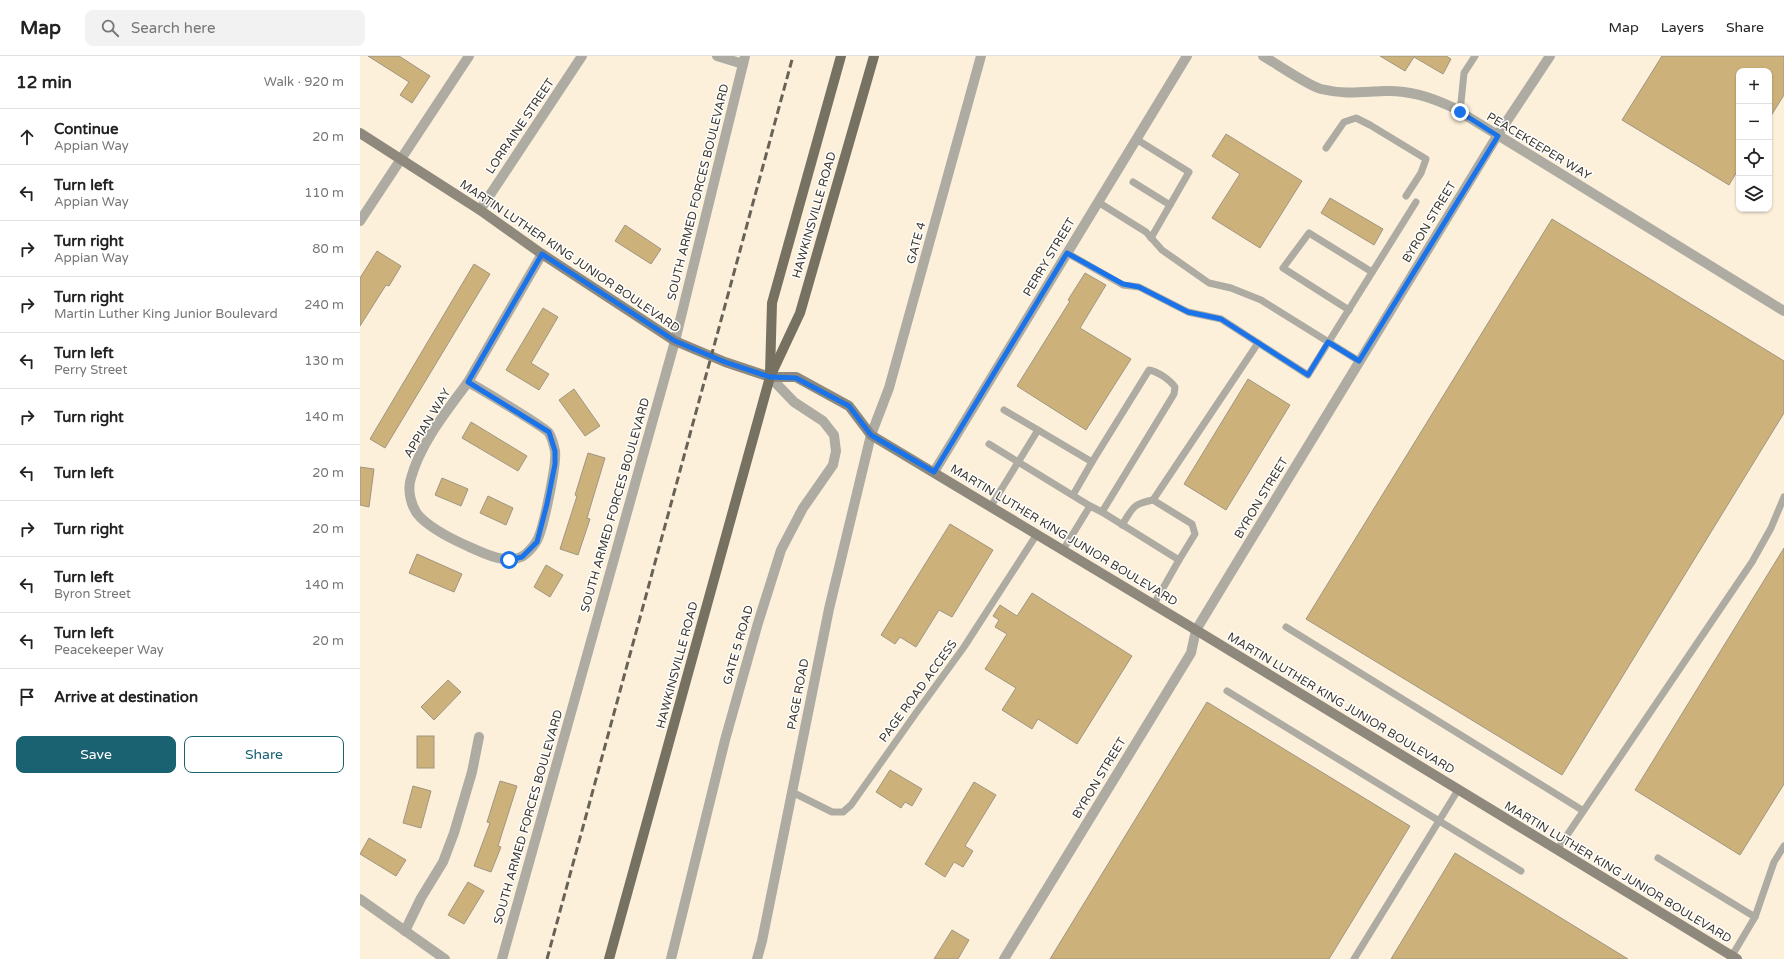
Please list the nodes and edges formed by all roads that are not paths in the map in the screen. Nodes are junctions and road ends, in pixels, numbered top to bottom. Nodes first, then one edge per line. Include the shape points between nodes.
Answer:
1 (469, 56) edge
2 (582, 56) edge
3 (717, 56) edge
4 (841, 56) edge
5 (874, 56) edge
6 (981, 56) edge
7 (1187, 56) edge
8 (1263, 56) edge
9 (1475, 56) edge
10 (1550, 56) edge
11 (744, 60) edge
12 (1460, 112) junction
13 (360, 133) edge
14 (1498, 136) junction
15 (1136, 139) junction
16 (1326, 148) dead end
17 (400, 160) junction
18 (1133, 182) dead end
19 (1406, 196) dead end
20 (1098, 202) junction
21 (1416, 202) dead end
22 (1170, 205) junction
23 (480, 210) junction
24 (360, 221) edge
25 (1151, 238) junction
26 (1067, 253) junction
27 (542, 254) junction
28 (1372, 272) junction
29 (1348, 310) junction
30 (1784, 311) edge
31 (675, 341) junction
32 (1328, 342) junction
33 (1258, 343) junction
34 (1359, 361) junction
35 (770, 377) junction
36 (468, 382) junction
37 (1004, 410) dead end
38 (1038, 430) junction
39 (871, 435) junction
40 (988, 444) dead end
41 (1018, 462) junction
42 (1092, 462) junction
43 (934, 472) junction
44 (1073, 495) junction
45 (1784, 497) edge
46 (1153, 500) junction
47 (991, 506) junction
48 (1090, 506) junction
49 (1102, 512) junction
50 (1122, 525) junction
51 (1037, 534) junction
52 (1063, 550) junction
53 (1179, 560) junction
54 (1154, 604) junction
55 (1286, 627) dead end
56 (1196, 630) junction
57 (1227, 691) dead end
58 (479, 737) dead end
59 (1458, 790) junction
60 (792, 792) junction
61 (1582, 810) junction
62 (1439, 821) junction
63 (1784, 846) edge
64 (1556, 850) junction
65 (1658, 858) dead end
66 (1521, 871) dead end
67 (360, 899) edge
68 (1755, 917) junction
69 (405, 931) junction
70 (1733, 958) edge
71 (445, 959) edge
72 (502, 959) edge
73 (609, 959) edge
74 (671, 959) edge
75 (757, 959) edge
76 (1004, 959) edge
77 (1354, 959) edge

1 - 17 street
2 - 23 street, LORRAINE STREET
3 - 11 street
4 - 35 main road, HAWKINSVILLE ROAD via 772,303
5 - 35 main road, HAWKINSVILLE ROAD via 800,313
6 - 39 street, GATE 4 via 889,388
7 - 15 street, PERRY STREET
8 - 12 street, PEACEKEEPER WAY via 1319,89 1347,94 1386,91 1428,96
9 - 12 lane via 1464,73
10 - 14 street, BYRON STREET
11 - 31 street, SOUTH ARMED FORCES BOULEVARD
12 - 14 street, PEACEKEEPER WAY
13 - 17 street, MARTIN LUTHER KING JUNIOR BOULEVARD
14 - 30 street, PEACEKEEPER WAY
14 - 34 street, BYRON STREET
15 - 20 street, PERRY STREET
15 - 22 lane via 1189,172
16 - 19 lane via 1344,122 1356,118 1370,125 1426,159 1421,173
17 - 23 street, MARTIN LUTHER KING JUNIOR BOULEVARD
17 - 24 street
18 - 22 lane
20 - 25 lane via 1146,232
20 - 26 street, PERRY STREET
21 - 28 lane
22 - 25 lane
23 - 27 street, MARTIN LUTHER KING JUNIOR BOULEVARD
25 - 32 lane via 1162,250 1209,283 1231,288 1261,300
26 - 33 lane via 1123,284 1139,287 1188,312 1221,319
26 - 43 street, PERRY STREET
27 - 31 street, MARTIN LUTHER KING JUNIOR BOULEVARD
27 - 36 street, APPIAN WAY
28 - 29 lane
28 - 29 lane via 1309,234 1283,268
29 - 32 lane
31 - 35 street, MARTIN LUTHER KING JUNIOR BOULEVARD
31 - 72 street, SOUTH ARMED FORCES BOULEVARD
32 - 33 lane via 1308,375
32 - 34 lane
33 - 46 lane
34 - 56 street, BYRON STREET
35 - 39 street, MARTIN LUTHER KING JUNIOR BOULEVARD via 796,378 849,406
35 - 73 main road, HAWKINSVILLE ROAD
35 - 74 street, GATE 5 ROAD via 794,402 822,421 834,435 836,451 833,465 803,508 779,558 725,740
36 - 36 street, APPIAN WAY via 420,454 410,479 410,498 419,517 449,538 482,553 509,560 522,557 537,542 555,464 555,451 549,432
37 - 38 lane
38 - 41 lane
38 - 42 lane
39 - 43 street, MARTIN LUTHER KING JUNIOR BOULEVARD
39 - 60 street, PAGE ROAD via 829,609
40 - 41 lane
41 - 44 lane
41 - 47 lane
42 - 44 lane
42 - 49 lane via 1150,370 1172,382 1175,387 1174,394
43 - 47 street, MARTIN LUTHER KING JUNIOR BOULEVARD
44 - 48 lane
45 - 61 lane via 1771,528 1752,562
46 - 50 lane via 1134,506
46 - 53 lane via 1192,524 1195,529 1195,534
47 - 51 street, MARTIN LUTHER KING JUNIOR BOULEVARD
48 - 49 lane
48 - 52 lane
49 - 50 lane
50 - 53 lane
51 - 52 street, MARTIN LUTHER KING JUNIOR BOULEVARD
51 - 60 lane, PAGE ROAD ACCESS via 964,647 851,805 843,812 832,812
52 - 54 street, MARTIN LUTHER KING JUNIOR BOULEVARD
53 - 54 lane
54 - 56 street, MARTIN LUTHER KING JUNIOR BOULEVARD
55 - 61 lane
56 - 59 street, MARTIN LUTHER KING JUNIOR BOULEVARD
56 - 76 street, BYRON STREET via 1191,653
57 - 62 lane
58 - 69 street via 472,772 446,855
59 - 62 lane
59 - 64 street, MARTIN LUTHER KING JUNIOR BOULEVARD
60 - 75 street, PAGE ROAD
61 - 64 lane
62 - 66 lane
62 - 77 lane
63 - 68 lane via 1774,862
64 - 70 street, MARTIN LUTHER KING JUNIOR BOULEVARD
65 - 68 lane
67 - 69 street
68 - 70 lane
69 - 71 street

